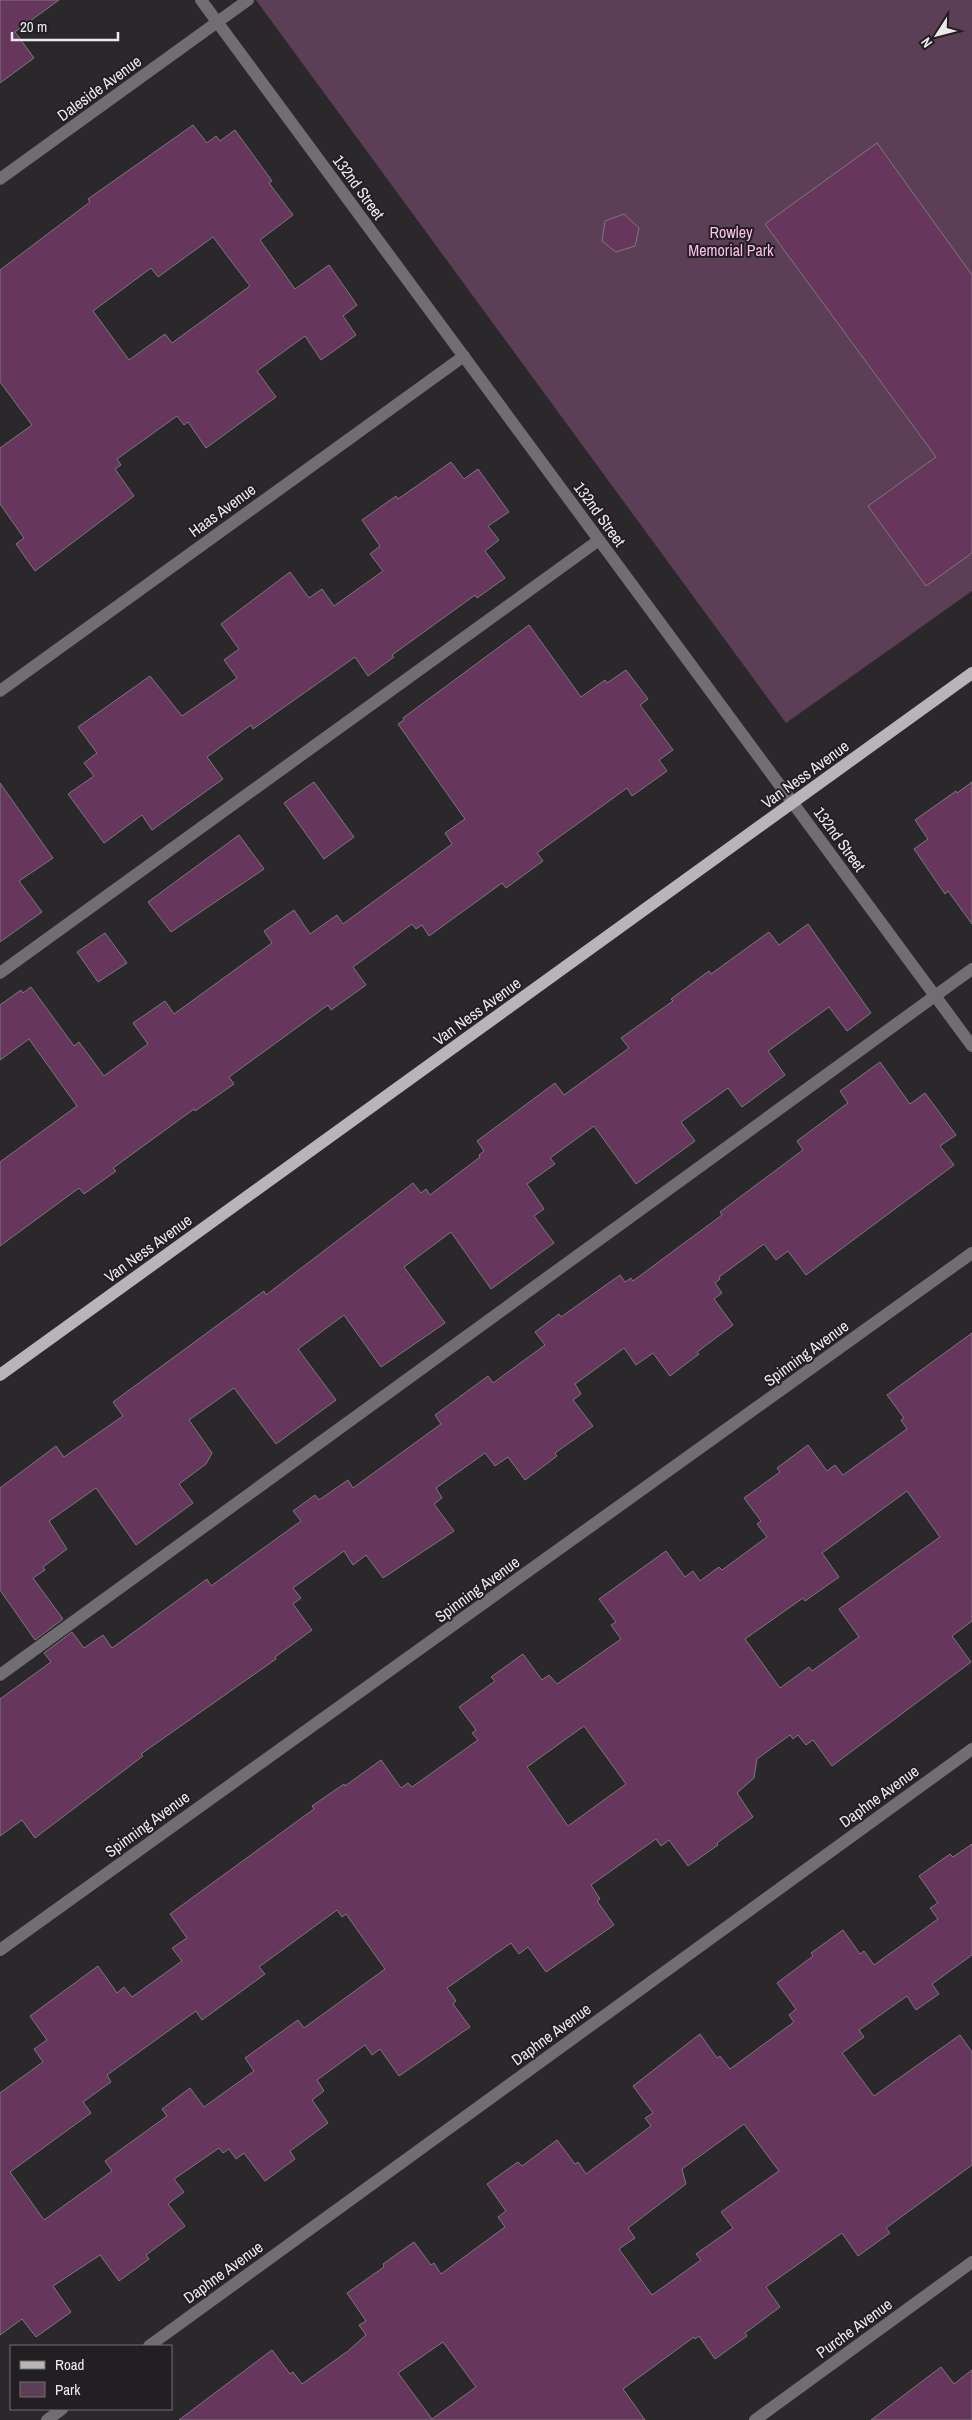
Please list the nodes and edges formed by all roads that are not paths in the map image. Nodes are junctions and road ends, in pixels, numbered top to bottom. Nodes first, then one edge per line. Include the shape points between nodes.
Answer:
1 (201, 0) edge
2 (248, 0) edge
3 (218, 22) junction
4 (0, 179) edge
5 (464, 356) junction
6 (599, 540) junction
7 (972, 673) edge
8 (0, 691) edge
9 (793, 803) junction
10 (972, 969) edge
11 (0, 973) edge
12 (935, 996) junction
13 (972, 1046) edge
14 (972, 1253) edge
15 (0, 1375) edge
16 (0, 1675) edge
17 (972, 1749) edge
18 (0, 1950) edge
19 (972, 2262) edge
20 (149, 2345) edge
21 (61, 2410) edge
22 (47, 2420) edge
23 (754, 2420) edge

1 - 3 street, 132nd Street
2 - 3 street, Daleside Avenue
3 - 4 street, Daleside Avenue
3 - 5 street, 132nd Street
5 - 6 street, 132nd Street
5 - 8 street, Haas Avenue
6 - 9 street, 132nd Street
6 - 11 street
7 - 9 main road, Van Ness Avenue
9 - 12 street, 132nd Street
9 - 15 main road, Van Ness Avenue
10 - 12 street
12 - 13 street, 132nd Street
12 - 16 street
14 - 18 street, Spinning Avenue
17 - 20 street, Daphne Avenue
19 - 23 street, Purche Avenue
21 - 22 street

